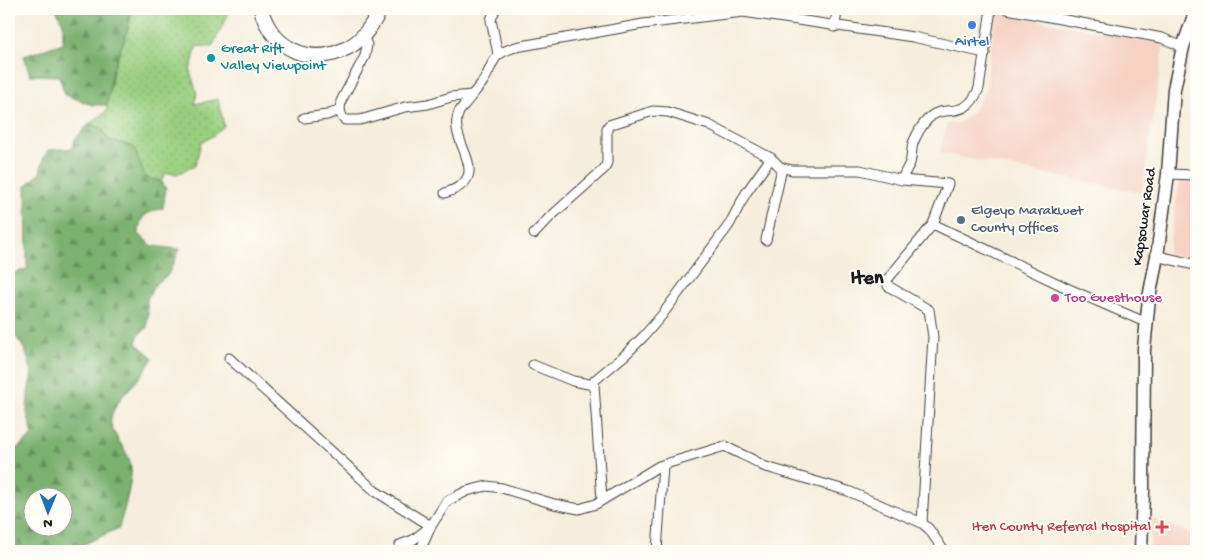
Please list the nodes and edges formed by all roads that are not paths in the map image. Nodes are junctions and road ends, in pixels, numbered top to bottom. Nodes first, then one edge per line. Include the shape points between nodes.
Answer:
1 (261, 9) edge
2 (381, 9) edge
3 (495, 9) edge
4 (838, 9) edge
5 (990, 9) edge
6 (1006, 9) edge
7 (1196, 10) edge
8 (834, 27) junction
9 (363, 36) junction
10 (1183, 47) junction
11 (985, 53) junction
12 (498, 54) junction
13 (471, 95) junction
14 (340, 110) junction
15 (304, 118) dead end
16 (771, 158) junction
17 (782, 168) junction
18 (1168, 174) junction
19 (1196, 175) edge
20 (902, 180) junction
21 (445, 193) dead end
22 (934, 224) junction
23 (534, 234) dead end
24 (766, 240) dead end
25 (1157, 256) junction
26 (1196, 265) edge
27 (1147, 323) junction
28 (229, 358) dead end
29 (533, 365) dead end
30 (594, 385) junction
31 (662, 465) junction
32 (602, 500) junction
33 (922, 523) junction
34 (431, 526) junction
35 (400, 546) dead end
36 (420, 551) edge
37 (658, 551) edge
38 (944, 551) edge
39 (1141, 551) edge

1 - 9 main road via 268,29 295,53 333,54 350,47
2 - 9 main road
3 - 12 street via 491,20
4 - 8 street
5 - 11 street
6 - 10 street via 1162,38
7 - 10 main road, Kapsowar Road
8 - 11 street via 913,37
8 - 12 street via 744,12 643,24 516,46
9 - 14 street via 367,45 365,56 341,101
10 - 18 main road, Kapsowar Road via 1174,89
11 - 20 street via 975,99 964,108 938,113 926,120 913,144
12 - 13 street
13 - 14 street via 405,107 360,120 345,120
13 - 21 street via 457,117 469,175 465,184
14 - 15 street
16 - 17 street
16 - 23 street via 709,125 673,113 653,111 619,121 607,128 605,168
16 - 30 street via 746,193 729,225 662,315 644,336 595,380
17 - 20 street via 860,170
17 - 24 street
18 - 19 street
18 - 25 main road, Kapsowar Road
20 - 22 street via 948,184
22 - 27 street
22 - 33 street via 887,280 888,286 929,310 934,337
25 - 26 street
25 - 27 main road, Kapsowar Road
27 - 39 main road, Kapsowar Road
28 - 34 street via 375,491
29 - 30 street via 573,381
30 - 32 street
31 - 32 street
31 - 33 street via 725,446 763,466 857,495
31 - 37 street
32 - 34 street via 579,510 487,486 447,501
33 - 38 street
34 - 35 street
34 - 36 street

